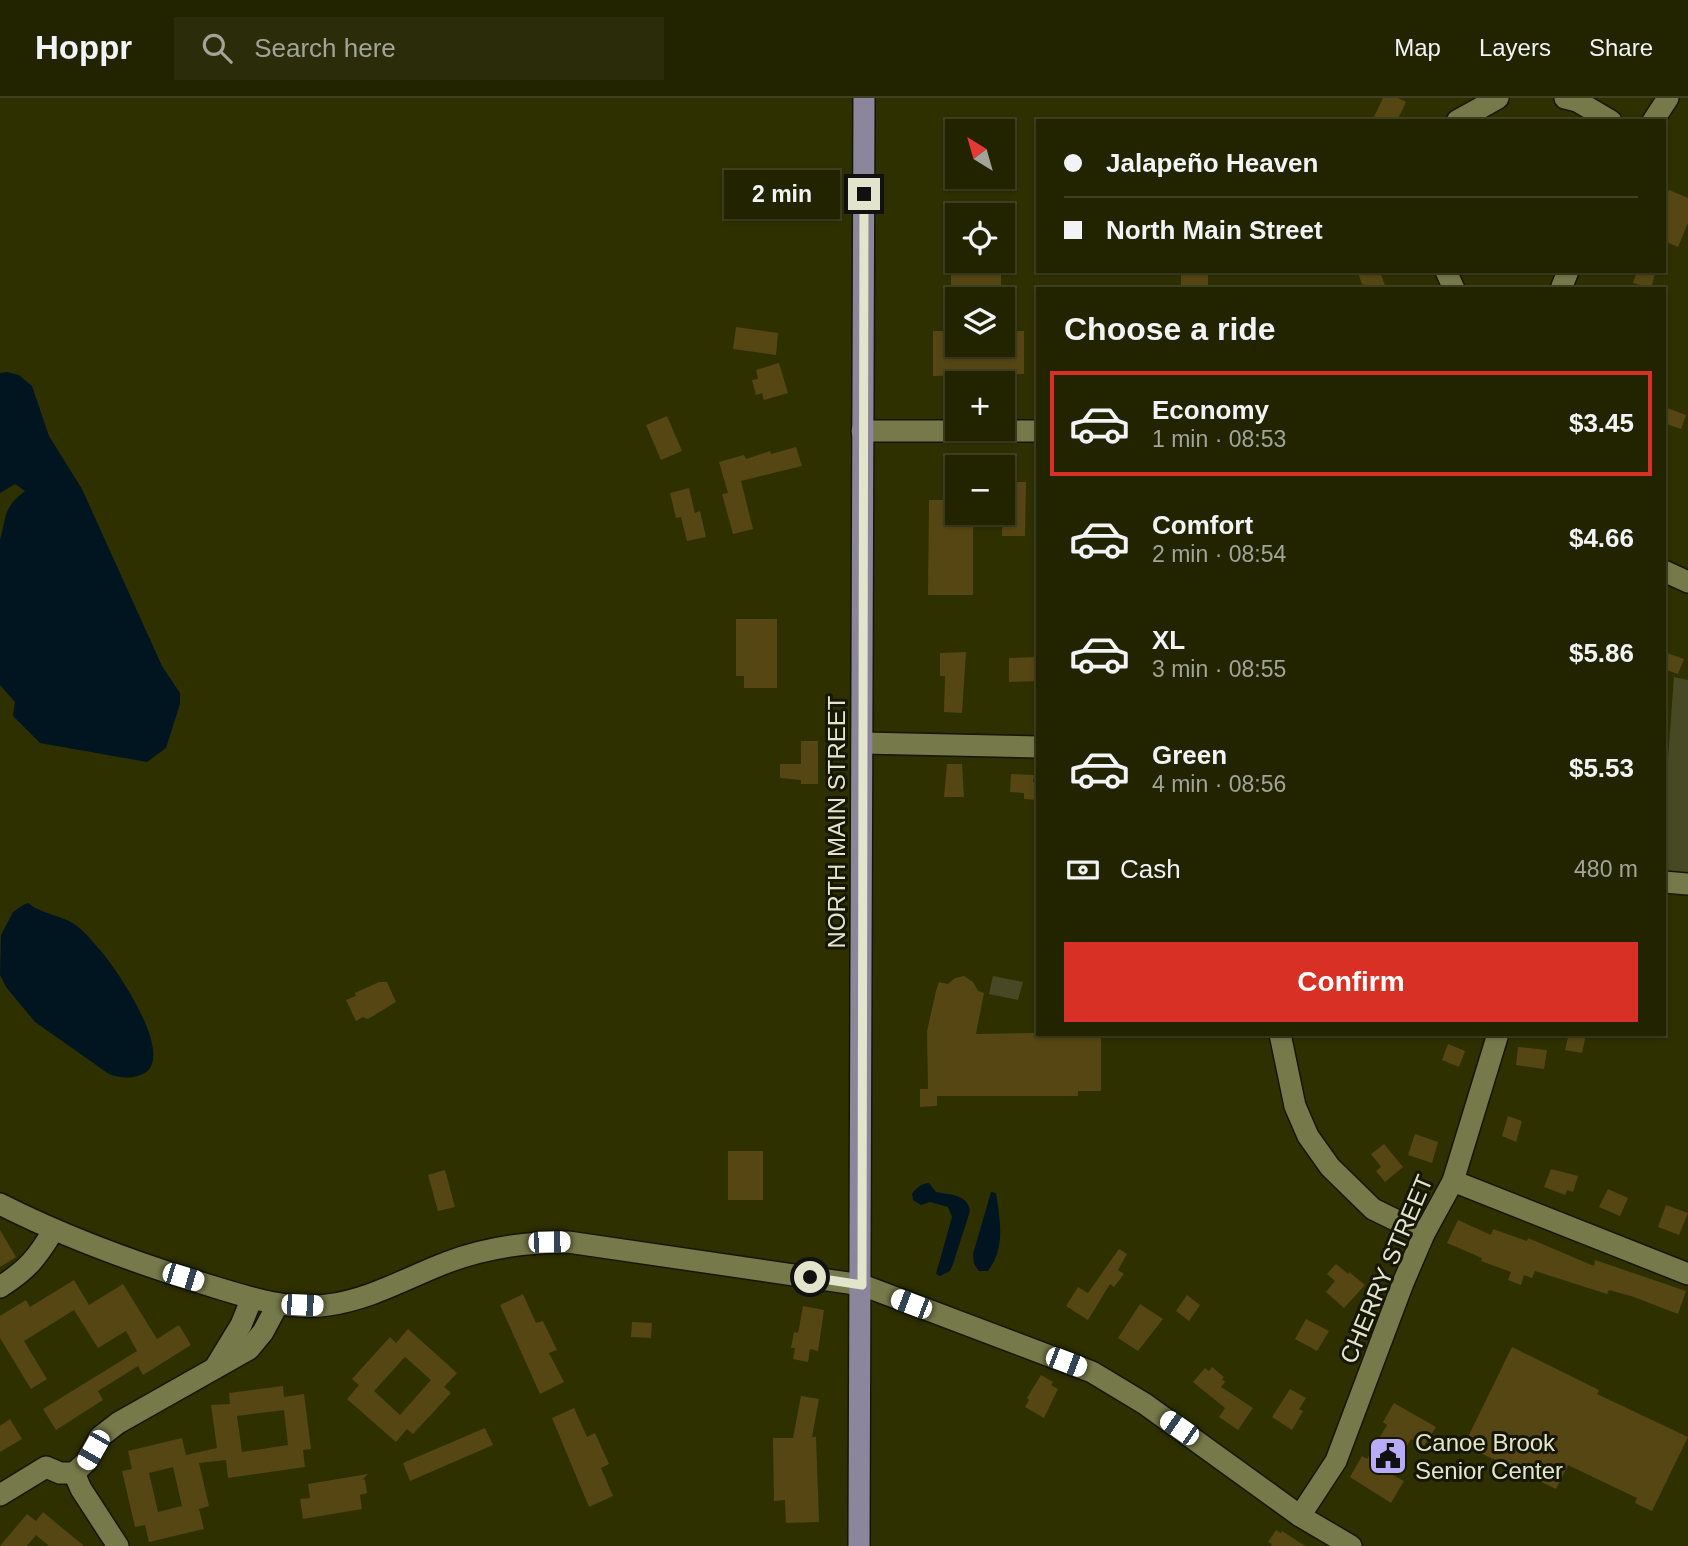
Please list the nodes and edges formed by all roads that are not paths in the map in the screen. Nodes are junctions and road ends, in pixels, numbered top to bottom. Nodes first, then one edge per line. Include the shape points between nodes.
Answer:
1 (864, 98) edge
2 (1498, 98) edge
3 (1565, 98) edge
4 (1668, 98) edge
5 (1461, 119) edge
6 (1608, 119) edge
7 (1654, 119) edge
8 (862, 431) junction
9 (1036, 431) edge
10 (1666, 571) edge
11 (1688, 582) edge
12 (863, 743) junction
13 (1036, 747) edge
14 (1666, 882) edge
15 (1688, 884) edge
16 (1280, 1036) edge
17 (1497, 1036) edge
18 (1453, 1181) junction
19 (0, 1204) edge
20 (52, 1231) junction
21 (1424, 1234) junction
22 (1688, 1273) edge
23 (862, 1285) junction
24 (0, 1287) edge
25 (252, 1298) junction
26 (278, 1304) junction
27 (216, 1366) junction
28 (74, 1473) junction
29 (0, 1495) edge
30 (1300, 1516) junction
31 (118, 1546) edge
32 (859, 1546) edge
33 (1351, 1546) edge

1 - 8 main road, NORTH MAIN STREET
2 - 5 street
3 - 6 street
4 - 7 street
8 - 9 street
8 - 12 main road, NORTH MAIN STREET
10 - 11 street
12 - 13 street
12 - 23 main road, NORTH MAIN STREET
14 - 15 street
16 - 21 street via 1294,1106 1330,1167 1373,1209
17 - 18 street, CHERRY STREET
18 - 21 street, CHERRY STREET
18 - 22 street
19 - 20 street
20 - 24 street via 37,1258
20 - 25 street
21 - 30 street, CHERRY STREET via 1336,1461
23 - 26 street via 568,1242 529,1242 491,1248 340,1303
23 - 30 street via 1092,1372 1145,1404
23 - 32 main road, NORTH MAIN STREET
25 - 26 street
25 - 27 street
26 - 27 street via 249,1349
27 - 28 street via 118,1423 100,1437
28 - 29 street via 46,1467
28 - 31 street
30 - 33 street

